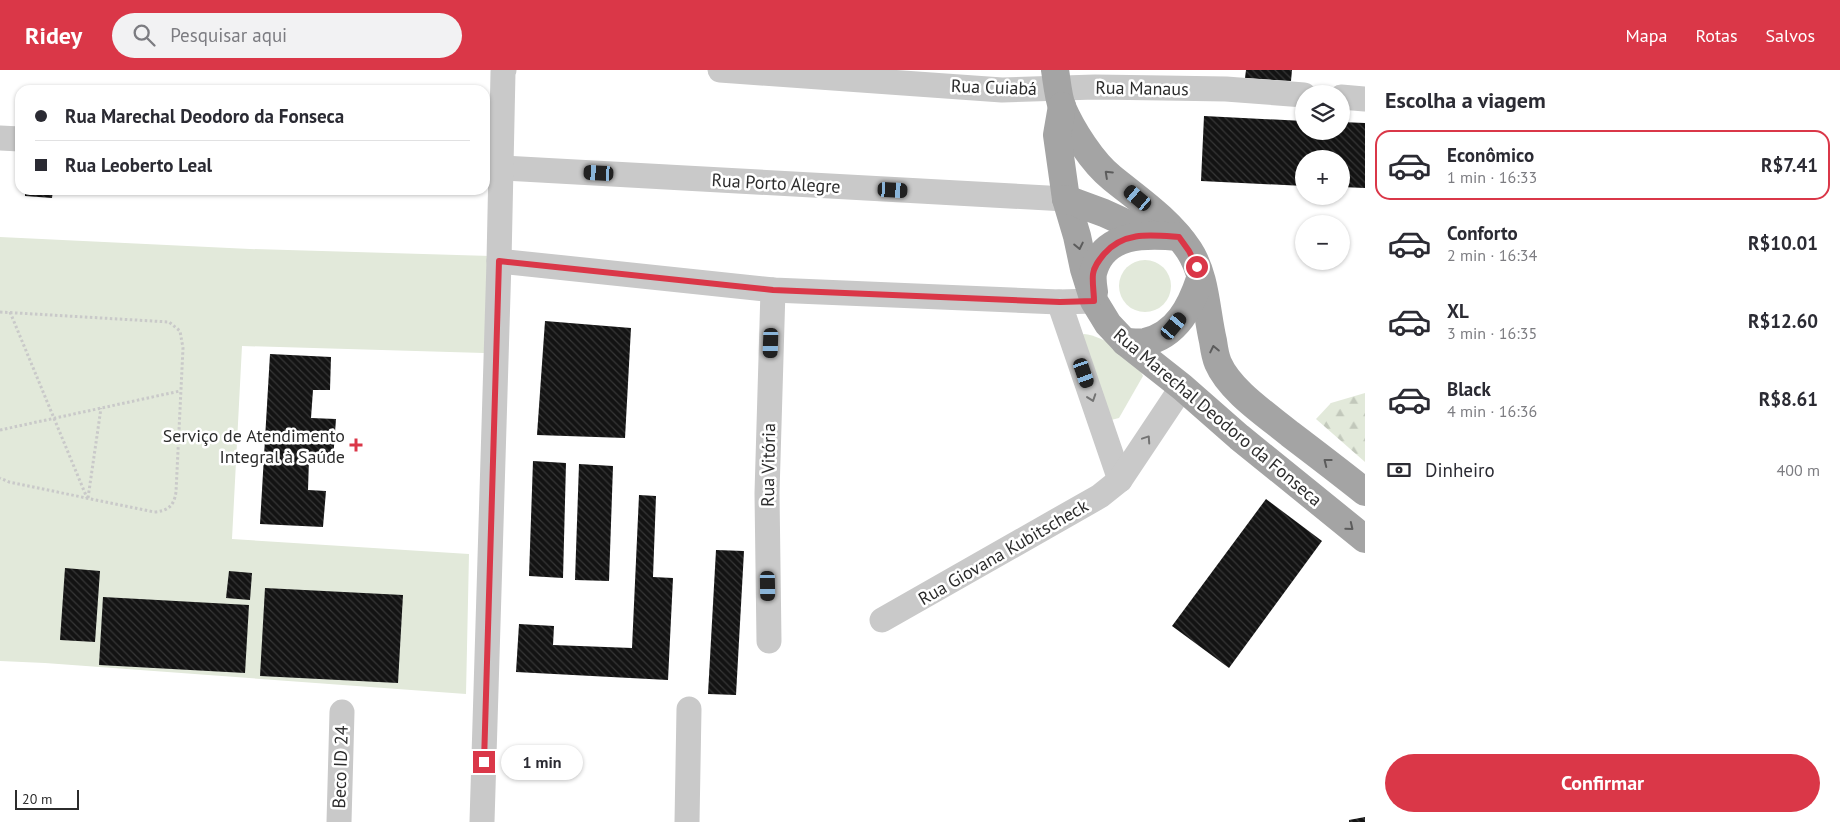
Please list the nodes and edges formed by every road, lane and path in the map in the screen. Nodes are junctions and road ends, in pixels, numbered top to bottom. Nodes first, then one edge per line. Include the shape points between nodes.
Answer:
1 (504, 70) edge
2 (720, 70) edge
3 (1058, 88) edge
4 (1295, 94) edge
5 (1350, 98) edge
6 (1365, 99) edge
7 (0, 138) edge
8 (15, 139) edge
9 (493, 168) edge
10 (1066, 199) junction
11 (1150, 234) junction
12 (1179, 237) junction
13 (499, 261) junction
14 (1200, 279) junction
15 (773, 290) junction
16 (1094, 301) junction
17 (1060, 302) junction
18 (0, 312) edge
19 (10, 312) junction
20 (1125, 342) junction
21 (1182, 386) junction
22 (180, 390) junction
23 (101, 408) junction
24 (54, 418) junction
25 (0, 430) edge
26 (0, 478) edge
27 (1120, 480) junction
28 (1365, 492) edge
29 (87, 498) junction
30 (1365, 539) edge
31 (882, 620) dead end
32 (769, 641) dead end
33 (689, 709) dead end
34 (342, 712) dead end
35 (339, 822) edge
36 (482, 822) edge
37 (686, 822) edge

1 - 9 street
2 - 3 street, Rua Cuiabá via 1002,90
3 - 4 street, Rua Manaus via 1226,90
3 - 10 main road, Rua Marechal Deodoro da Fonseca via 1058,135
12 -> 3 main road, Rua Marechal Deodoro da Fonseca via 1095,161 1085,148
5 - 6 street
7 - 8 street
9 - 10 street, Rua Porto Alegre
9 - 13 street
10 - 11 main road
10 -> 16 main road, Rua Marechal Deodoro da Fonseca
11 - 12 main road
11 - 16 main road via 1119,240 1097,261 1093,274
12 - 14 main road, Rua Marechal Deodoro da Fonseca via 1197,267
13 - 15 street
13 - 36 street
14 - 20 main road via 1188,310 1174,326 1144,342
28 -> 14 main road, Rua Marechal Deodoro da Fonseca via 1262,412 1223,372 1217,362
15 - 17 street
15 - 32 street, Rua Vitória via 767,493
16 - 17 street
16 - 20 main road, Rua Marechal Deodoro da Fonseca via 1108,324
17 -> 27 street
18 - 19 path
19 - 22 path via 168,322 180,331 182,339
19 - 24 path
20 - 21 main road, Rua Marechal Deodoro da Fonseca
27 -> 21 street, Rua Giovana Kubitscheck
21 -> 30 main road, Rua Marechal Deodoro da Fonseca via 1239,437
22 - 23 path
22 - 29 path via 176,492 170,508 154,512
23 - 24 path
23 - 29 path
24 - 25 path
24 - 29 path
26 - 29 path
27 - 31 street, Rua Giovana Kubitscheck via 1100,496
33 - 37 street
34 - 35 street, Beco ID 24

